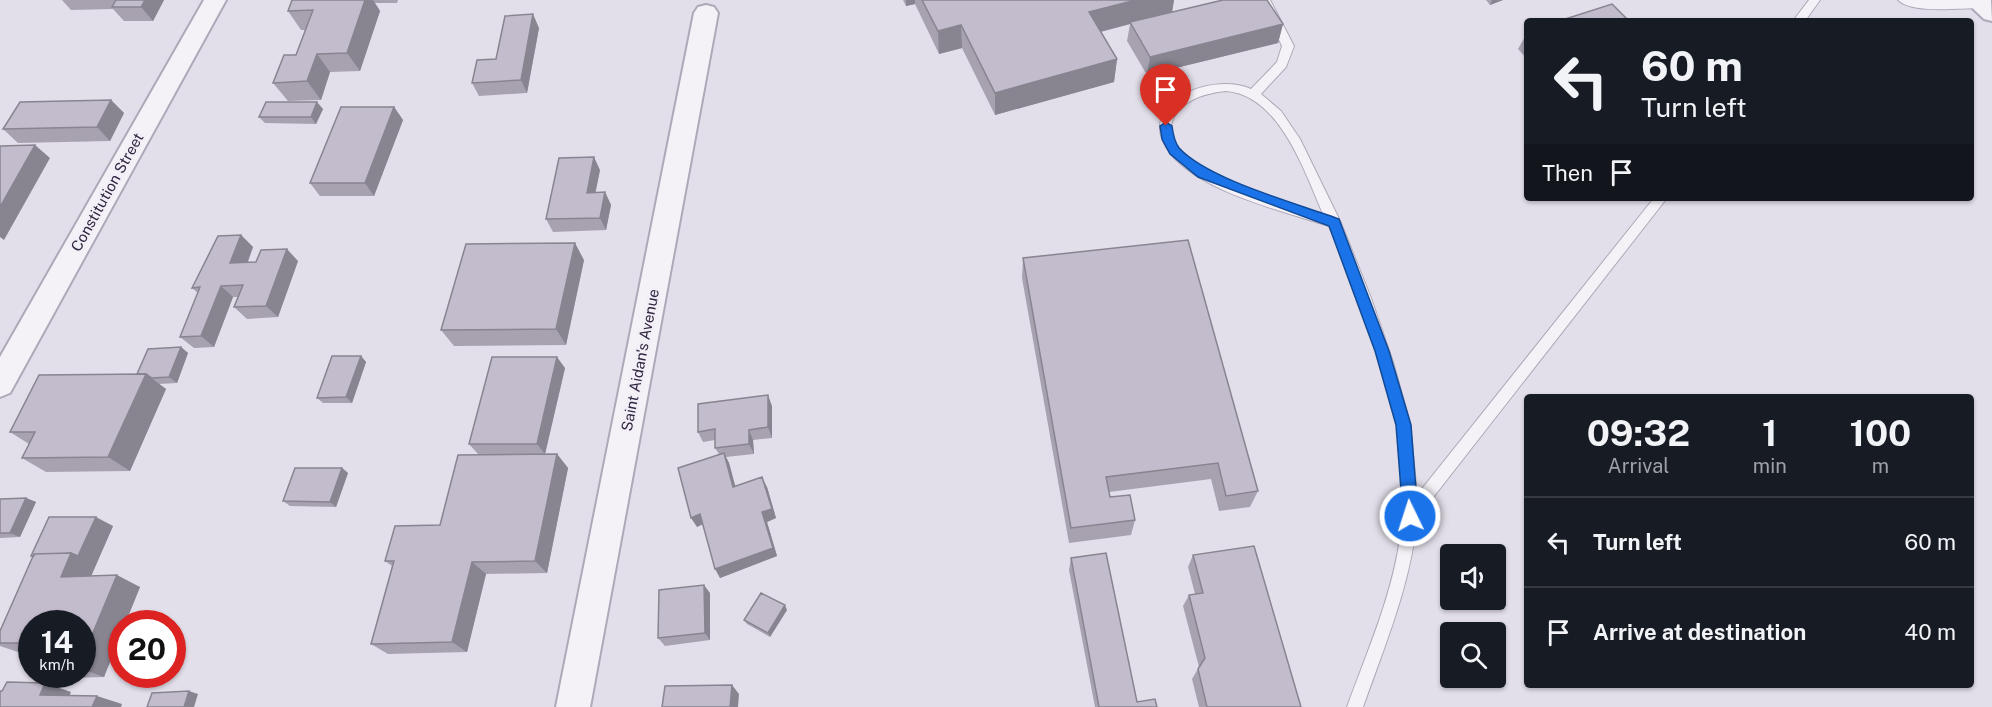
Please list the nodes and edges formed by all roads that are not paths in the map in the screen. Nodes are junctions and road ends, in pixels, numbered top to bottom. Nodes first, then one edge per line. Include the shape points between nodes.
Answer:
1 (215, 0) edge
2 (1265, 0) edge
3 (1815, 0) edge
4 (1903, 0) edge
5 (1982, 6) edge
6 (706, 13) dead end
7 (1801, 18) edge
8 (1253, 95) junction
9 (1659, 201) edge
10 (1335, 223) junction
11 (0, 384) edge
12 (1410, 516) junction
13 (573, 707) edge
14 (1355, 707) edge

1 - 11 street, Constitution Street
2 - 8 lane via 1288,46 1282,64
3 - 7 lane
4 - 5 lane via 1929,5
6 - 13 street, Saint Aidan's Avenue
8 - 10 lane via 1288,127
8 - 10 lane via 1227,87 1209,89 1178,102 1169,112 1166,126 1174,150 1202,174
9 - 12 lane
10 - 12 lane via 1382,351 1404,425
12 - 14 lane via 1404,561

